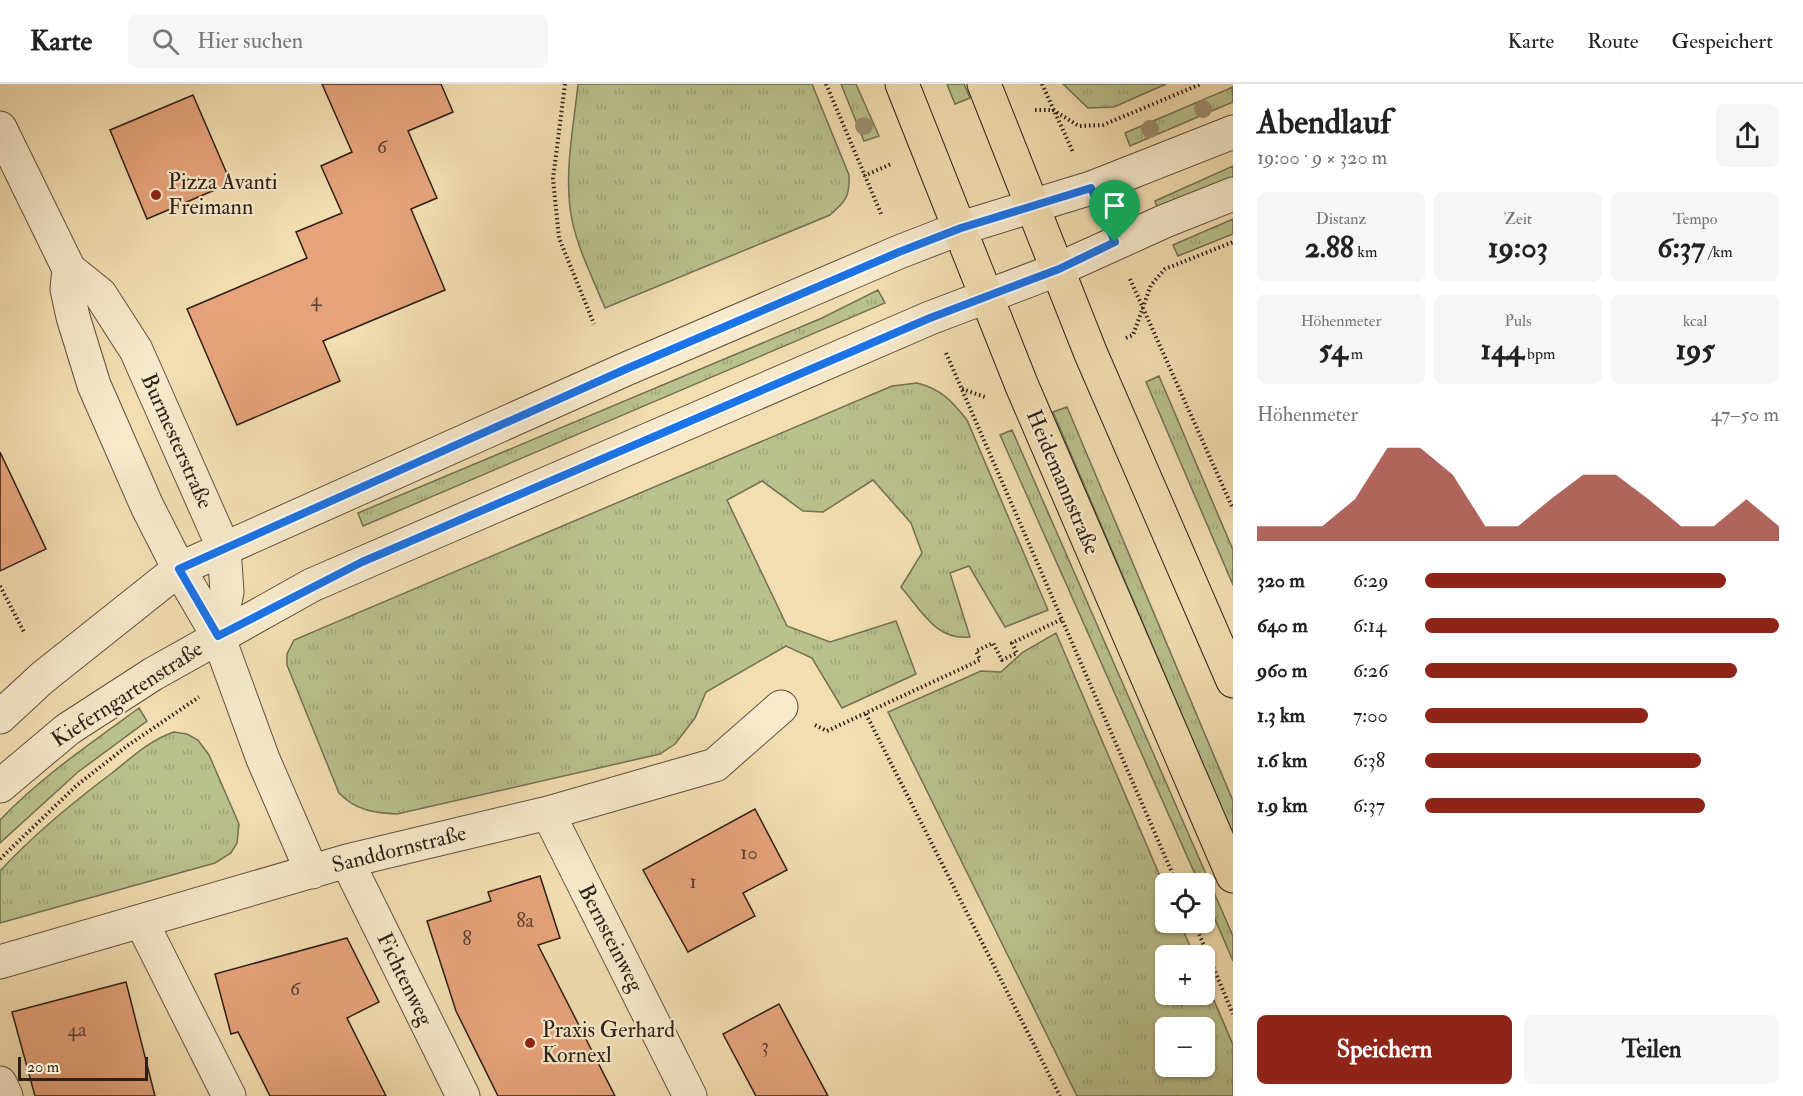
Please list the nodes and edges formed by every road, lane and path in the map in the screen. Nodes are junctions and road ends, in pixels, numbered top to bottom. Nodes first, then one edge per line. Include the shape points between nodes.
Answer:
1 (565, 84) edge
2 (826, 84) edge
3 (902, 84) edge
4 (984, 84) edge
5 (1042, 84) edge
6 (1201, 84) edge
7 (1052, 110) junction
8 (0, 128) edge
9 (1233, 132) edge
10 (864, 176) dead end
11 (1091, 188) junction
12 (1233, 194) edge
13 (1033, 206) junction
14 (961, 228) junction
15 (1115, 242) junction
16 (1233, 242) edge
17 (69, 269) junction
18 (1059, 269) junction
19 (987, 296) junction
20 (1143, 308) junction
21 (594, 324) dead end
22 (962, 389) dead end
23 (1233, 509) edge
24 (224, 549) junction
25 (179, 569) junction
26 (0, 586) edge
27 (1062, 619) junction
28 (24, 632) dead end
29 (218, 636) junction
30 (1233, 681) edge
31 (781, 707) joint
32 (178, 712) dead end
33 (866, 714) junction
34 (0, 717) edge
35 (0, 786) edge
36 (548, 813) junction
37 (0, 859) edge
38 (347, 861) junction
39 (312, 872) junction
40 (1172, 873) edge
41 (1233, 876) edge
42 (142, 922) junction
43 (1199, 933) edge
44 (0, 962) edge
45 (1233, 1014) edge
46 (0, 1083) edge
47 (6, 1096) edge
48 (229, 1096) edge
49 (463, 1096) edge
50 (690, 1096) edge
51 (1060, 1096) edge

1 - 21 path via 553,179 559,238
2 - 10 path
3 - 14 main road, Heidemannstraße
4 - 13 main road
5 - 7 path
6 - 7 path via 1103,125 1079,126
7 - 11 path
8 - 17 street, Burmesterstraße
9 - 11 street
11 - 13 street
12 - 15 street, Kieferngartenstraße
13 - 14 street
13 - 18 main road
14 - 19 main road, Heidemannstraße
14 - 24 street via 626,369
15 - 18 street, Kieferngartenstraße
15 - 20 path
16 - 20 path via 1165,269 1151,285
17 - 24 street, Burmesterstraße via 100,294 136,350
17 - 25 street, Burmesterstraße via 67,289 73,318 94,385
18 - 19 street, Kieferngartenstraße
18 - 30 main road via 1105,386
19 - 29 street, Kieferngartenstraße via 362,562
19 - 41 main road, Heidemannstraße
20 - 23 path
22 - 27 path
24 - 25 street
24 - 29 street, Burmesterstraße via 227,592
25 - 29 street, Burmesterstraße
25 - 34 street via 42,678
26 - 28 path
27 - 33 path via 1012,643 1017,653 1009,657 1002,660 993,643 976,651 980,660
27 - 40 path
29 - 35 street, Kieferngartenstraße via 68,729
29 - 39 street, Burmesterstraße via 263,759
31 - 33 path via 827,731
31 - 36 street, Sanddornstraße via 715,765
32 - 37 path via 76,786
33 - 51 path
36 - 38 street, Sanddornstraße
36 - 50 street, Bernsteinweg
38 - 39 street, Sanddornstraße
38 - 49 street, Fichtenweg
39 - 42 street, Sanddornstraße
42 - 44 street, Sanddornstraße
42 - 48 street
43 - 45 path
46 - 47 street

